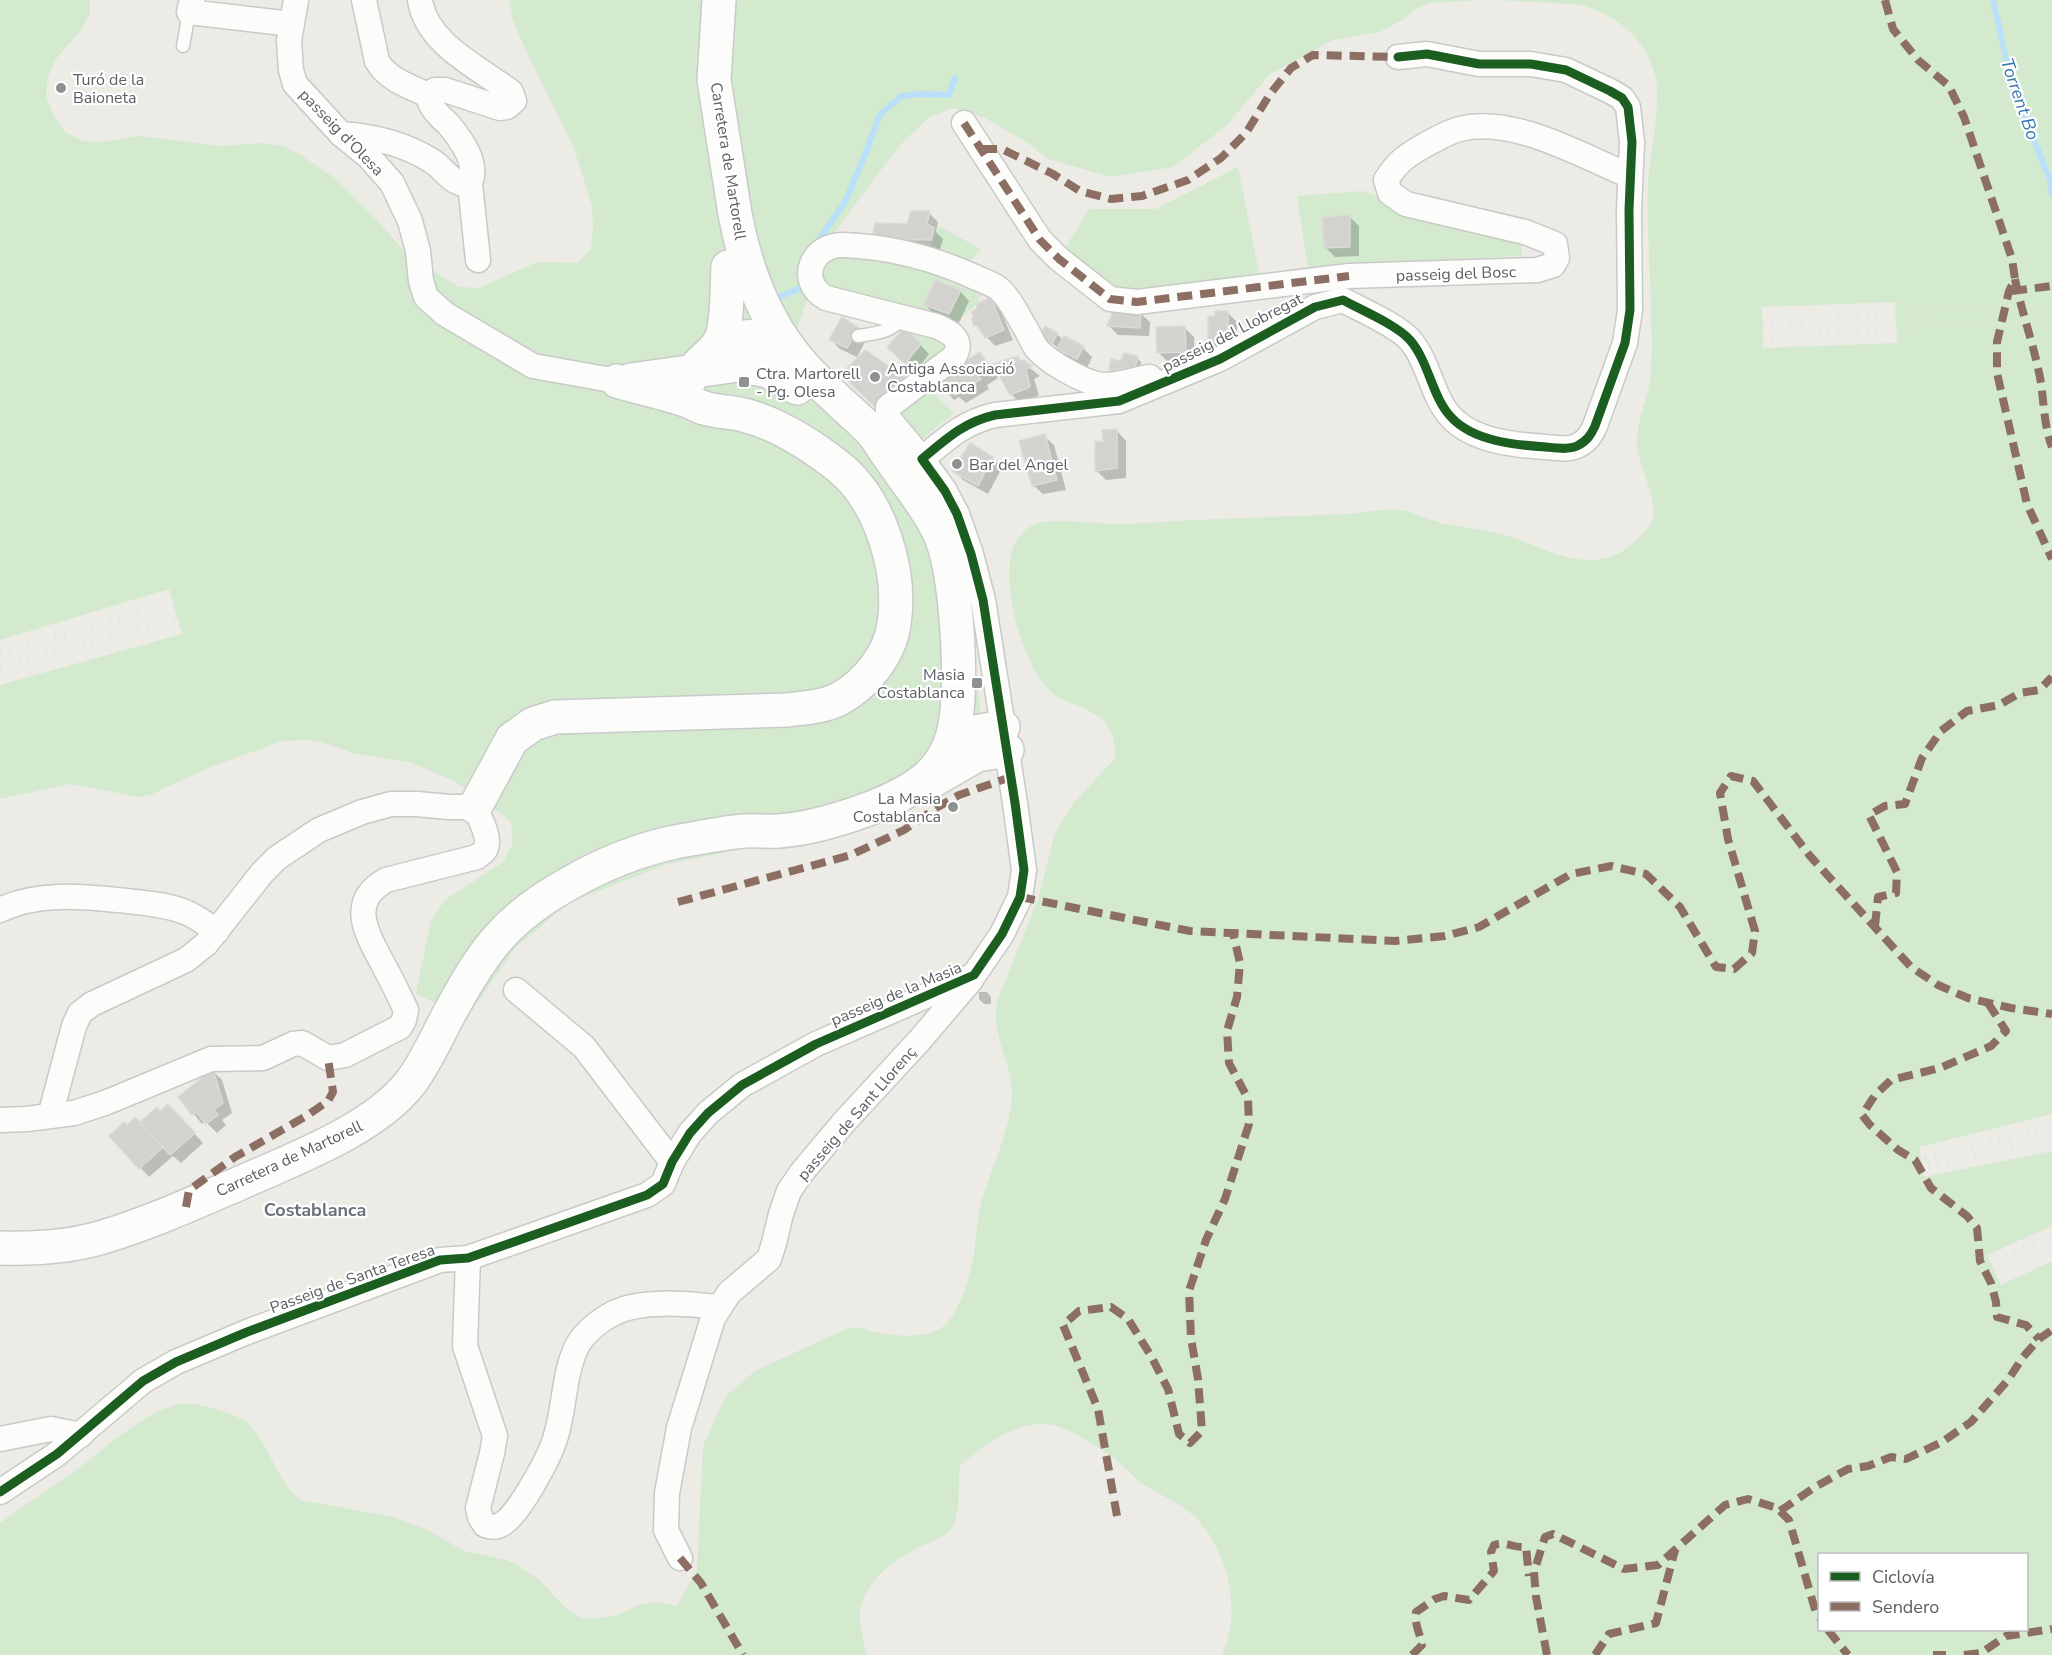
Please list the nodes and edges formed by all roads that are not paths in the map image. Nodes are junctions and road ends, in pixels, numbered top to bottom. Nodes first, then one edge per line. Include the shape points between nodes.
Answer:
1 (296, 0) edge
2 (364, 0) edge
3 (420, 0) edge
4 (719, 0) edge
5 (191, 6) edge
6 (291, 24) junction
7 (183, 46) dead end
8 (1398, 57) dead end
9 (714, 80) junction
10 (428, 95) junction
11 (964, 123) dead end
12 (341, 135) junction
13 (1630, 176) junction
14 (471, 184) junction
15 (478, 260) dead end
16 (728, 267) junction
17 (1349, 276) junction
18 (755, 288) junction
19 (1343, 300) junction
20 (903, 317) junction
21 (757, 336) junction
22 (858, 336) dead end
23 (729, 353) junction
24 (1199, 368) junction
25 (798, 375) junction
26 (617, 381) joint
27 (689, 386) junction
28 (907, 460) junction
29 (922, 504) junction
30 (938, 667) junction
31 (985, 742) junction
32 (907, 778) junction
33 (475, 807) junction
34 (0, 910) edge
35 (217, 931) junction
36 (974, 975) junction
37 (516, 990) dead end
38 (50, 1116) junction
39 (0, 1120) edge
40 (672, 1161) junction
41 (0, 1248) edge
42 (468, 1258) junction
43 (718, 1307) junction
44 (81, 1435) junction
45 (0, 1439) edge
46 (0, 1492) edge
47 (680, 1558) dead end

1 - 6 street, passeig d'Olesa
2 - 10 street via 382,70
3 - 10 street via 430,25 442,40 511,92 514,101 500,108 445,90
4 - 9 main road, Carretera de Martorell
5 - 6 street
5 - 7 lane
6 - 12 street, passeig d'Olesa via 289,54 296,84
8 - 13 street via 1427,54 1479,64 1531,64 1566,70 1588,79 1622,98 1628,108
9 - 16 main road via 707,120 716,221
9 - 18 main road, Carretera de Martorell via 739,235
10 - 14 street via 429,104 450,127 473,165
11 - 17 street, passeig del Bosc via 1040,240 1059,260 1110,299 1137,302
12 - 14 street via 365,136 398,145 432,161 453,181
12 - 26 street, passeig d'Olesa via 369,157 392,183 410,221 426,297 445,314 533,366
13 - 17 street, passeig del Bosc via 1539,137 1505,127 1462,128 1445,134 1396,164 1386,180 1390,193 1406,204 1545,238 1555,244 1554,265 1537,270
13 - 19 street via 1630,310 1624,343 1589,439 1576,447 1517,445 1460,426 1446,410 1409,339
14 - 15 street
16 - 21 main road
16 - 23 main road via 725,308
17 - 19 street
18 - 21 main road via 760,324
18 - 25 main road, Carretera de Martorell
19 - 24 street, passeig del Llobregat via 1315,307
20 - 22 lane via 883,333
20 - 24 street via 826,298 814,287 811,264 821,250 845,244 909,254 972,276 997,287 1006,297 1037,349 1090,383 1118,384
20 - 28 street via 950,332 958,343 954,357 888,408 888,418
21 - 23 main road via 744,336
21 - 25 main road via 777,365
23 - 25 main road via 768,371
23 - 27 main road
24 - 28 street, passeig del Llobregat via 1119,401 979,418
25 - 28 main road, Carretera de Martorell
26 - 27 main road
27 - 33 main road via 706,409 742,414 777,426 826,457 857,484 877,516 891,562 896,606 888,646 856,687 837,700 816,706 555,717 533,724 513,739
28 - 29 main road, Carretera de Martorell
28 - 31 street via 945,491 971,554 983,600
29 - 30 main road via 934,588
29 - 31 main road, Carretera de Martorell via 940,533 946,555 958,681
30 - 31 main road via 947,723
30 - 32 main road via 933,735
31 - 32 main road, Carretera de Martorell via 935,769 923,781
31 - 36 street, passeig de la Masia via 1024,870 1020,897 1002,934
32 - 41 main road, Carretera de Martorell via 860,811 828,821 780,831 743,831 673,843 642,851 571,882 513,921 493,942 422,1067 387,1108 362,1125 186,1207 100,1238 29,1249
33 - 35 street via 391,804 319,830 277,858
33 - 38 street via 486,833 485,850 477,857 386,880 367,896 364,921 368,935 406,1010 400,1027 335,1057 328,1058 302,1043 263,1058 211,1059 105,1103
34 - 35 street via 21,902 76,896 128,901 186,912
35 - 38 street via 186,960 80,1013
36 - 40 street, passeig de la Masia via 816,1044 742,1085 708,1113
36 - 43 street, passeig de Sant Llorenç via 802,1172 789,1191 769,1259
37 - 40 street via 584,1047
38 - 39 street
40 - 42 street, Passeig de Santa Teresa via 663,1184 647,1195
42 - 43 street via 465,1346 495,1436 478,1508 485,1525 494,1527 511,1518 541,1470 555,1440 566,1378 587,1333 616,1312 643,1305
42 - 44 street, Passeig de Santa Teresa via 440,1260 195,1353 143,1381
43 - 47 street, passeig de Sant Llorenç via 679,1428 667,1493 666,1530
44 - 45 street via 51,1429
44 - 46 street, Passeig de Santa Teresa

